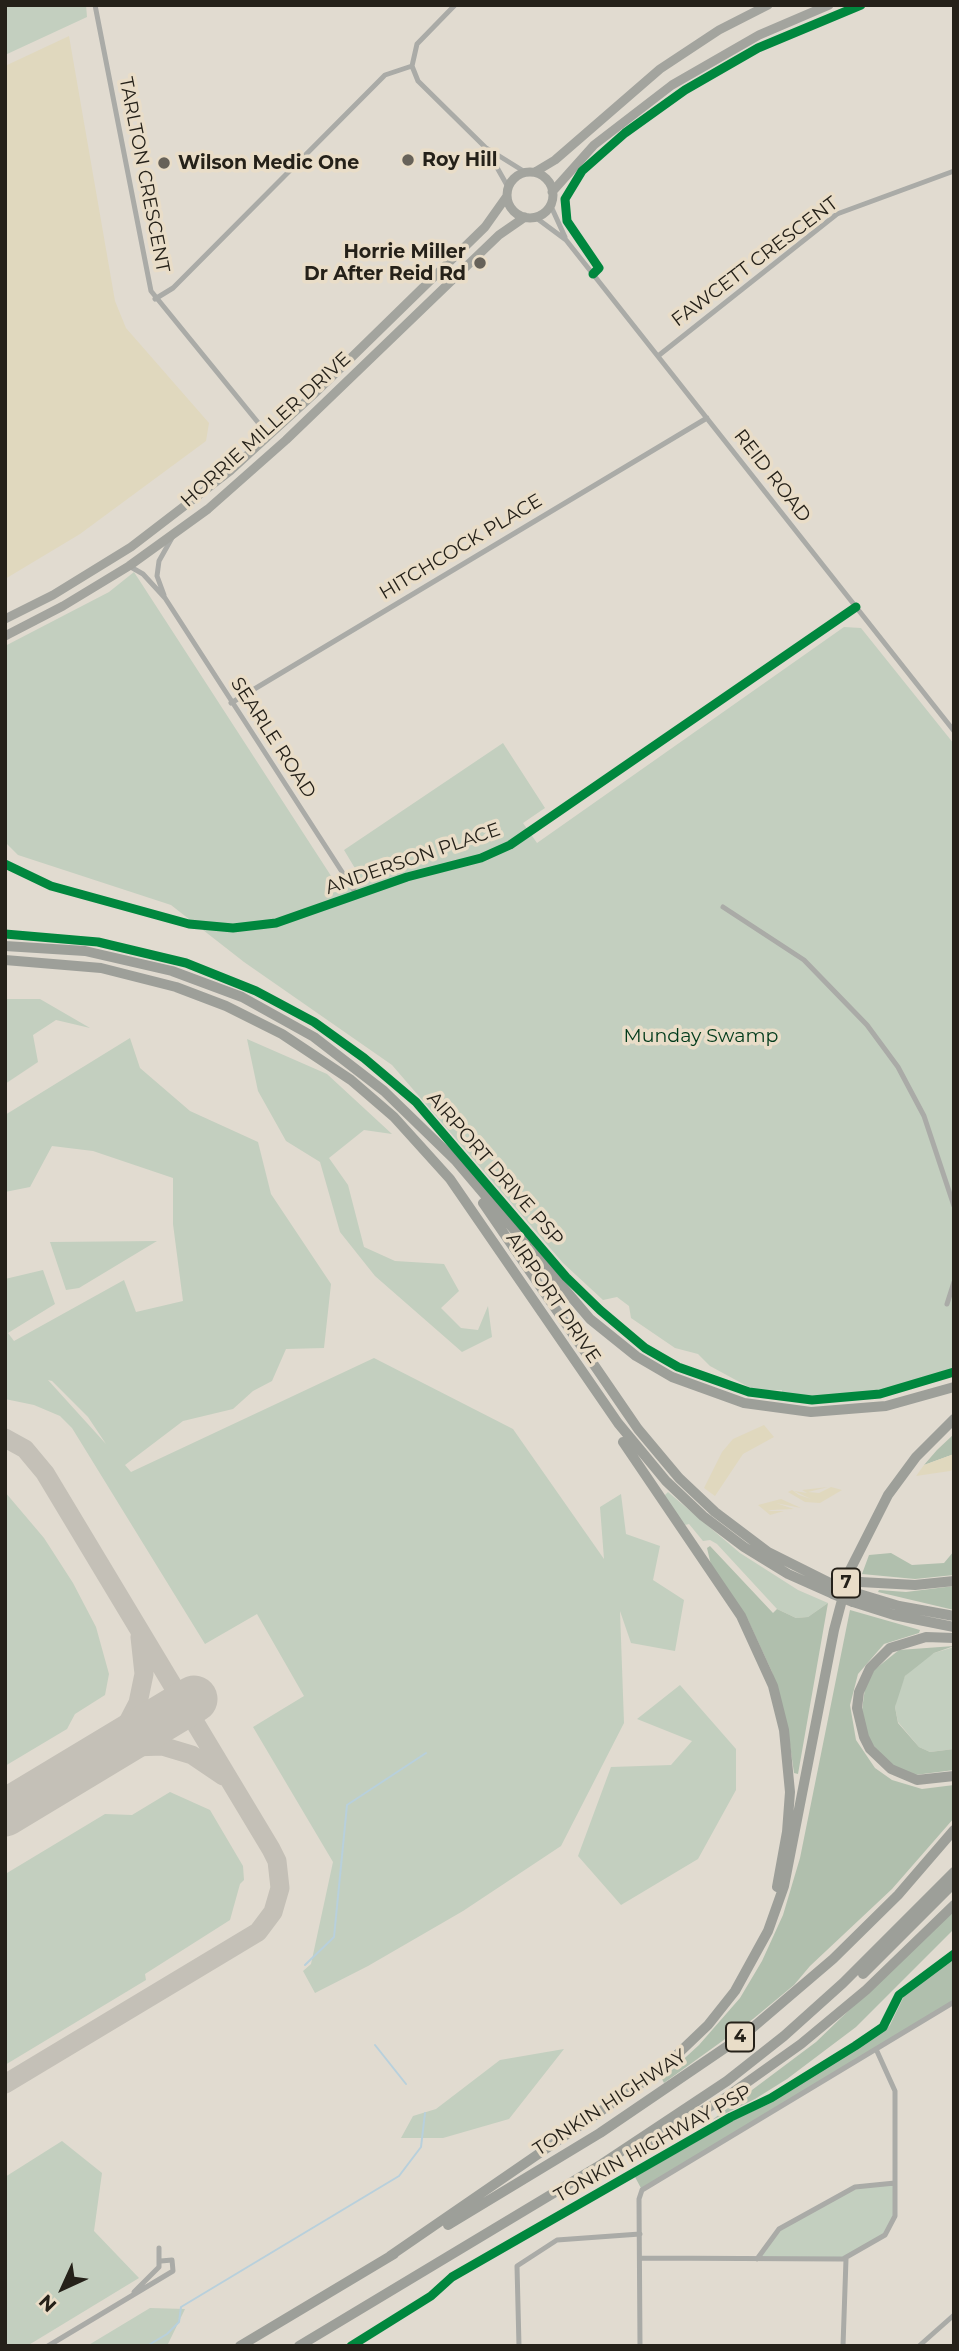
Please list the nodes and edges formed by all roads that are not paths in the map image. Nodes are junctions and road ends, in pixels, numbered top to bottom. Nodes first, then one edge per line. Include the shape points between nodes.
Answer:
1 (95, 5) edge
2 (456, 5) edge
3 (768, 5) edge
4 (829, 5) edge
5 (412, 66) junction
6 (485, 148) junction
7 (954, 171) edge
8 (530, 172) junction
9 (508, 192) junction
10 (552, 192) junction
11 (550, 204) junction
12 (530, 217) junction
13 (566, 240) junction
14 (155, 299) junction
15 (658, 356) junction
16 (707, 418) junction
17 (269, 436) junction
18 (174, 535) junction
19 (129, 566) junction
20 (164, 598) junction
21 (856, 607) junction
22 (5, 619) edge
23 (5, 636) edge
24 (231, 703) junction
25 (954, 731) edge
26 (5, 864) edge
27 (356, 895) junction
28 (723, 907) dead end
29 (5, 946) edge
30 (5, 960) edge
31 (403, 1109) junction
32 (954, 1206) edge
33 (954, 1282) edge
34 (947, 1304) dead end
35 (581, 1370) junction
36 (954, 1387) edge
37 (954, 1419) edge
38 (954, 1581) edge
39 (835, 1586) junction
40 (856, 1592) junction
41 (954, 1616) edge
42 (954, 1627) edge
43 (954, 1638) edge
44 (954, 1776) edge
45 (954, 1830) edge
46 (954, 1872) edge
47 (954, 1883) edge
48 (954, 1905) edge
49 (768, 1931) junction
50 (954, 2002) edge
51 (784, 2036) junction
52 (876, 2049) junction
53 (602, 2164) junction
54 (895, 2183) junction
55 (640, 2234) junction
56 (159, 2248) dead end
57 (390, 2256) junction
58 (640, 2258) junction
59 (757, 2259) junction
60 (846, 2259) junction
61 (161, 2261) junction
62 (132, 2295) junction
63 (954, 2315) edge
64 (48, 2346) edge
65 (240, 2346) edge
66 (299, 2346) edge
67 (519, 2346) edge
68 (640, 2346) edge
69 (843, 2346) edge
70 (919, 2346) edge

1 - 14 street, TARLTON CRESCENT
2 - 5 street via 417,44
3 - 8 main road, HORRIE MILLER DRIVE via 660,69 555,160
4 - 10 main road via 759,35 672,85 594,145
5 - 6 street via 418,81
5 - 14 street via 385,75 173,288
6 - 8 street
6 - 9 street
7 - 15 street, FAWCETT CRESCENT via 837,214
8 - 9 main road, HORRIE MILLER DRIVE via 515,177
8 - 10 main road via 546,179
9 - 12 main road via 512,210
9 - 17 main road, HORRIE MILLER DRIVE via 485,227
10 - 11 main road
11 - 12 main road, HORRIE MILLER DRIVE
11 - 13 street, REID ROAD
12 - 13 street, REID ROAD
12 - 18 main road, HORRIE MILLER DRIVE via 499,235 241,482
13 - 15 street, REID ROAD
14 - 17 street, TARLTON CRESCENT
15 - 16 street, REID ROAD
16 - 21 street, REID ROAD
16 - 24 street, HITCHCOCK PLACE
17 - 22 main road, HORRIE MILLER DRIVE via 131,547
18 - 19 main road, HORRIE MILLER DRIVE
18 - 20 street, SEARLE ROAD via 159,561 157,576
19 - 20 street, SEARLE ROAD via 143,574
19 - 23 main road, HORRIE MILLER DRIVE
20 - 24 street, SEARLE ROAD
21 - 25 street, REID ROAD
21 - 27 street, ANDERSON PLACE via 520,839 481,858
24 - 27 street, SEARLE ROAD
26 - 27 street, ANDERSON PLACE via 51,886 209,928 276,923
28 - 32 street via 804,960 867,1024 924,1116
29 - 31 highway via 112,956 224,989 314,1037
30 - 35 highway, AIRPORT DRIVE via 101,968 176,987 254,1018 329,1063 394,1117 444,1172
31 - 36 highway via 472,1179 584,1314 623,1347 672,1377 744,1403 811,1412 886,1406
31 - 39 highway via 490,1213 660,1458 696,1495 768,1552
33 - 34 street
35 - 39 highway, AIRPORT DRIVE via 632,1443 684,1500 744,1547 788,1574
35 - 49 highway via 610,1423 741,1616 773,1686 784,1730 790,1792 783,1860
37 - 49 highway, 7 via 894,1486 855,1559 836,1619 784,1885
38 - 40 highway
39 - 40 highway, AIRPORT DRIVE, bridge
39 - 40 highway, bridge
40 - 41 highway
40 - 42 highway, AIRPORT DRIVE via 894,1615
43 - 44 highway via 926,1637 890,1648 870,1668 857,1708 870,1749 891,1769 917,1780
45 - 57 highway, TONKIN HIGHWAY / 4 via 898,1895 833,1959 744,2035 600,2133
46 - 51 highway, 4
47 - 51 highway via 853,1982
48 - 53 highway via 846,2008 776,2063 678,2126
49 - 57 highway via 729,2000 679,2055
50 - 52 street
51 - 53 highway, 4 via 702,2098
52 - 54 street via 895,2091
52 - 55 street via 640,2193
53 - 66 highway, 4
54 - 59 street via 855,2186 779,2229
54 - 60 street via 890,2230
55 - 58 street
55 - 67 street via 557,2239 517,2266
56 - 61 street
57 - 65 highway, TONKIN HIGHWAY / 4
58 - 59 street
58 - 68 street
59 - 60 street
60 - 69 street
61 - 62 street
61 - 62 street via 172,2260 173,2271
62 - 64 street
63 - 70 street

